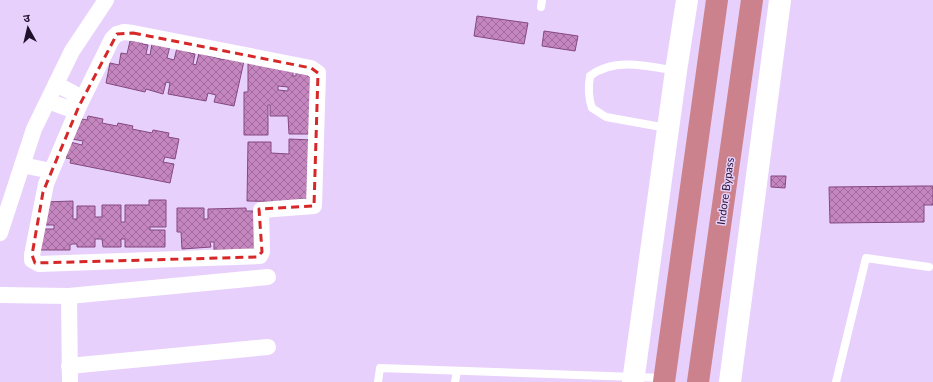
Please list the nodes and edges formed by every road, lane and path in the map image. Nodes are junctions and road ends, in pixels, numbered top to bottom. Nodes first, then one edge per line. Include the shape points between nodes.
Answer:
1 (106, 0) edge
2 (687, 0) edge
3 (717, 0) edge
4 (752, 0) edge
5 (780, 0) edge
6 (676, 71) junction
7 (56, 84) junction
8 (48, 101) junction
9 (79, 106) junction
10 (668, 128) junction
11 (22, 165) junction
12 (51, 171) junction
13 (0, 233) edge
14 (929, 267) dead end
15 (268, 277) dead end
16 (0, 295) edge
17 (69, 296) junction
18 (268, 347) dead end
19 (457, 371) junction
20 (69, 374) edge
21 (634, 380) edge
22 (664, 380) edge
23 (378, 382) edge
24 (455, 382) edge
25 (698, 382) edge
26 (730, 382) edge
27 (836, 382) edge

1 - 7 street via 72,52
2 - 6 street
3 - 22 highway
4 - 25 highway, Indore Bypass
5 - 26 street
6 - 10 street
6 - 10 lane via 631,65 608,65 590,76 588,88 592,108 606,117
7 - 8 street
7 - 9 street via 73,93
8 - 9 street via 67,108
8 - 11 street via 34,129
9 - 12 street
9 - 12 street via 112,39 124,32 316,70 319,76 314,206 261,210 262,252 258,257 39,264 32,260 32,255 43,192
10 - 21 street
11 - 12 street
11 - 13 street
14 - 27 lane via 866,258
15 - 17 street
16 - 17 street
17 - 20 street
18 - 20 street
19 - 21 lane
19 - 23 lane via 380,368
19 - 24 lane
21 - 22 lane

